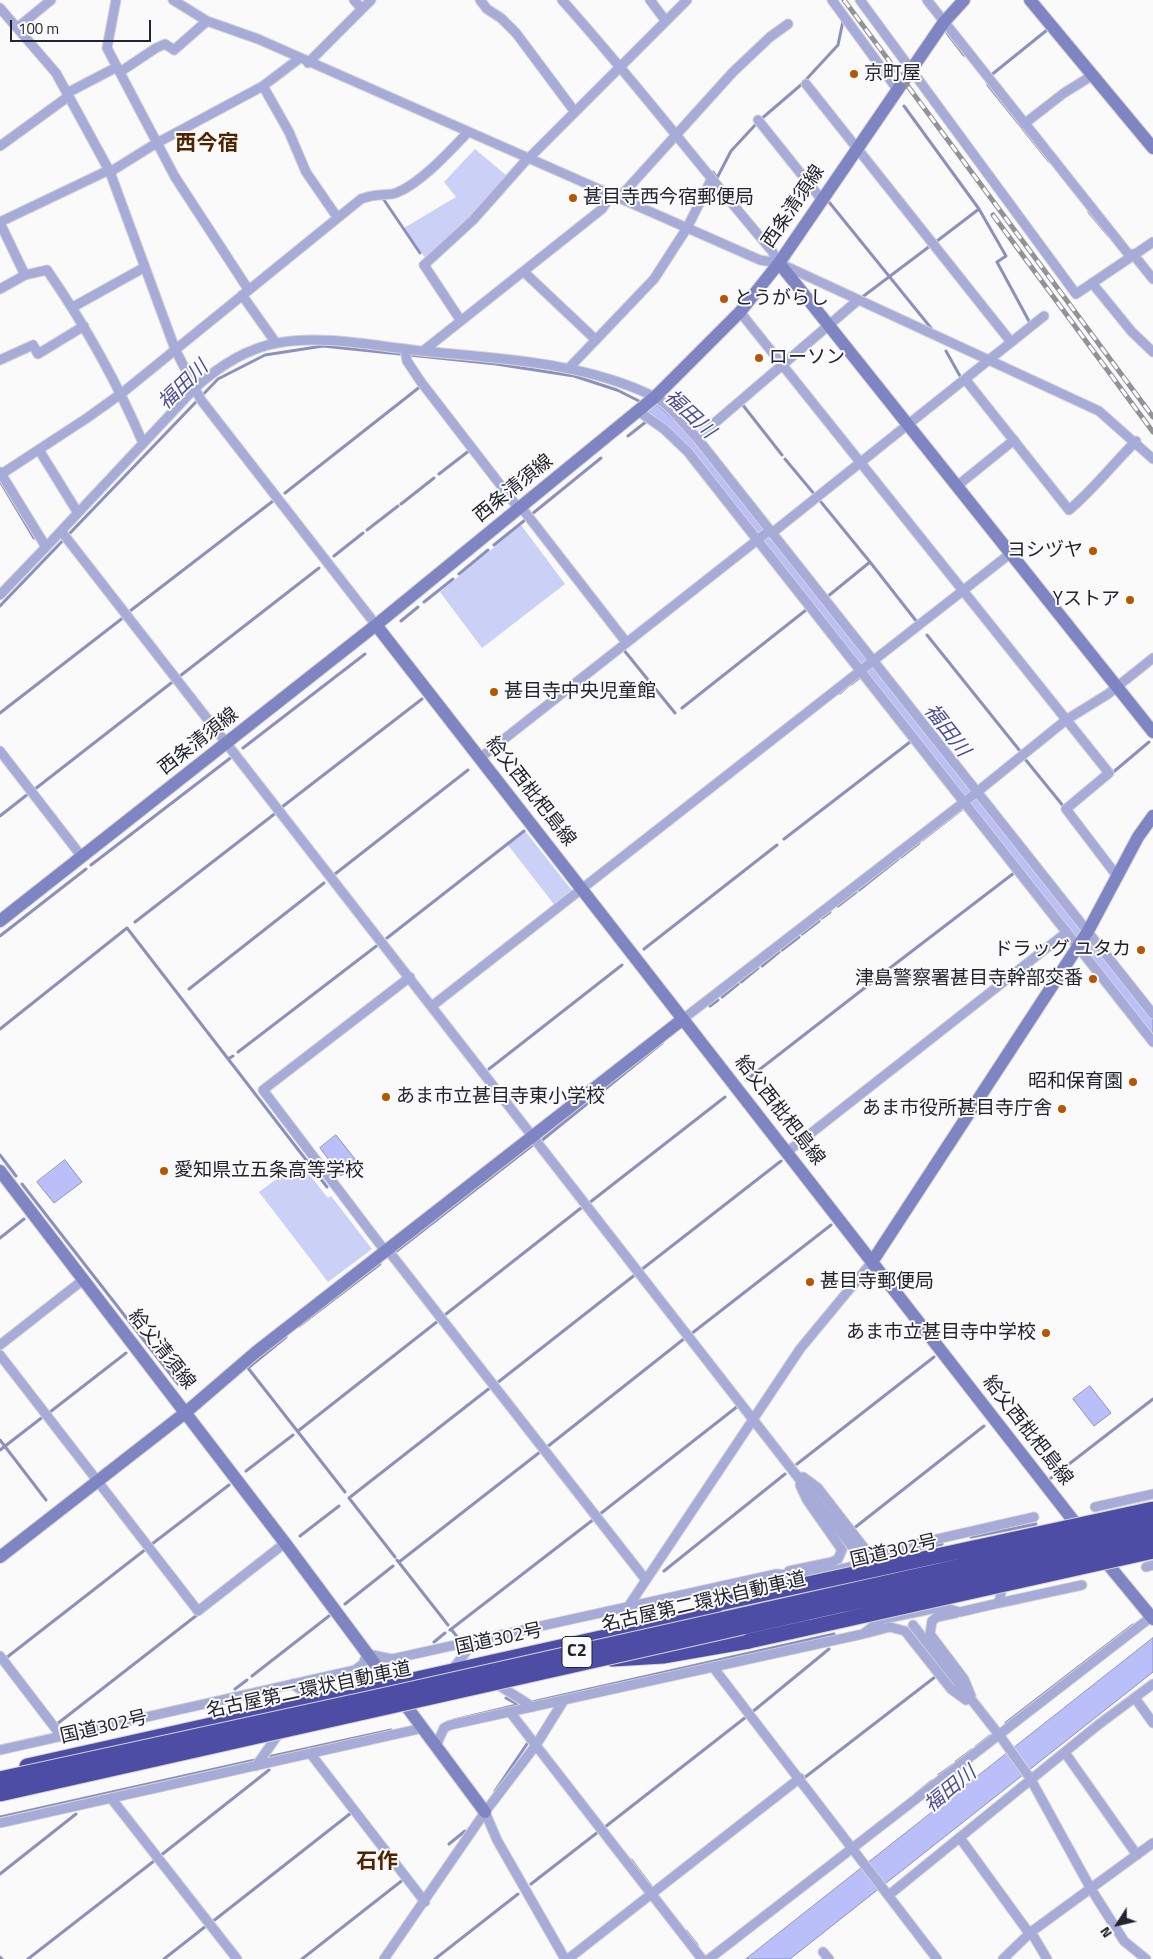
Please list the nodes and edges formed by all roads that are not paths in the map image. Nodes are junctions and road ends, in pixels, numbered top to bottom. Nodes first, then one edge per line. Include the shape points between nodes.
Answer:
1 (51, 0) edge
2 (116, 0) edge
3 (173, 0) edge
4 (354, 0) edge
5 (371, 0) edge
6 (480, 0) edge
7 (562, 0) edge
8 (650, 0) edge
9 (687, 0) edge
10 (832, 0) edge
11 (860, 0) edge
12 (927, 0) edge
13 (964, 0) edge
14 (1030, 0) edge
15 (186, 2) edge
16 (0, 8) edge
17 (362, 9) junction
18 (666, 20) junction
19 (207, 21) junction
20 (944, 22) junction
21 (788, 24) dead end
22 (17, 28) junction
23 (300, 58) junction
24 (308, 62) junction
25 (621, 66) junction
26 (910, 69) junction
27 (118, 70) junction
28 (1092, 75) junction
29 (806, 84) dead end
30 (263, 86) junction
31 (897, 89) junction
32 (68, 95) junction
33 (575, 112) junction
34 (758, 120) dead end
35 (1024, 124) junction
36 (468, 132) junction
37 (677, 136) junction
38 (155, 144) junction
39 (0, 146) edge
40 (858, 148) junction
41 (1153, 148) edge
42 (528, 158) junction
43 (109, 171) junction
44 (712, 180) junction
45 (616, 196) junction
46 (822, 200) junction
47 (337, 217) junction
48 (0, 222) edge
49 (687, 228) junction
50 (1153, 242) edge
51 (1132, 255) junction
52 (779, 263) junction
53 (145, 267) junction
54 (524, 272) junction
55 (25, 275) junction
56 (1153, 279) edge
57 (1092, 283) junction
58 (0, 289) edge
59 (245, 292) junction
60 (857, 301) junction
61 (73, 307) junction
62 (740, 312) junction
63 (1044, 316) dead end
64 (461, 321) junction
65 (829, 325) junction
66 (84, 326) junction
67 (596, 340) junction
68 (1011, 342) junction
69 (276, 343) junction
70 (176, 349) junction
71 (405, 349) junction
72 (423, 351) junction
73 (1153, 352) edge
74 (0, 360) edge
75 (989, 360) junction
76 (782, 365) junction
77 (569, 368) junction
78 (965, 379) junction
79 (196, 390) junction
80 (122, 392) junction
81 (647, 404) junction
82 (908, 424) junction
83 (697, 438) junction
84 (1014, 440) junction
85 (1136, 441) junction
86 (143, 443) junction
87 (39, 450) junction
88 (1153, 459) edge
89 (860, 462) junction
90 (0, 474) edge
91 (957, 486) junction
92 (520, 508) junction
93 (78, 513) junction
94 (770, 532) junction
95 (64, 534) junction
96 (758, 540) junction
97 (46, 547) junction
98 (1011, 553) junction
99 (963, 591) junction
100 (0, 596) edge
101 (376, 625) junction
102 (626, 642) junction
103 (1153, 658) edge
104 (874, 662) junction
105 (862, 671) junction
106 (1117, 687) junction
107 (1066, 720) junction
108 (1153, 732) edge
109 (228, 743) junction
110 (0, 751) edge
111 (480, 758) junction
112 (977, 792) junction
113 (965, 801) junction
114 (1153, 816) edge
115 (82, 857) junction
116 (1117, 876) junction
117 (582, 889) junction
118 (0, 921) edge
119 (1088, 931) junction
120 (1067, 932) junction
121 (1078, 944) junction
122 (410, 977) junction
123 (432, 1006) junction
124 (1151, 1009) edge
125 (683, 1019) junction
126 (1153, 1042) edge
127 (533, 1136) junction
128 (787, 1152) junction
129 (0, 1172) edge
130 (386, 1250) junction
131 (872, 1262) junction
132 (84, 1280) junction
133 (0, 1345) edge
134 (0, 1355) edge
135 (185, 1413) junction
136 (753, 1419) junction
137 (793, 1470) junction
138 (98, 1481) junction
139 (1153, 1494) edge
140 (1094, 1507) dead end
141 (1153, 1509) edge
142 (1153, 1516) edge
143 (1034, 1517) dead end
144 (1153, 1523) edge
145 (1081, 1531) junction
146 (950, 1536) junction
147 (1153, 1538) edge
148 (285, 1543) junction
149 (904, 1546) junction
150 (1009, 1547) junction
151 (1153, 1551) edge
152 (857, 1553) dead end
153 (972, 1556) junction
154 (0, 1557) edge
155 (776, 1574) junction
156 (646, 1580) junction
157 (1082, 1585) dead end
158 (999, 1603) junction
159 (628, 1607) junction
160 (960, 1612) junction
161 (1151, 1615) edge
162 (913, 1626) dead end
163 (863, 1634) junction
164 (474, 1642) junction
165 (548, 1650) junction
166 (367, 1654) junction
167 (0, 1656) edge
168 (505, 1659) junction
169 (469, 1667) junction
170 (713, 1667) junction
171 (451, 1671) junction
172 (292, 1684) junction
173 (390, 1684) junction
174 (1153, 1684) edge
175 (1135, 1698) junction
176 (564, 1700) junction
177 (318, 1701) junction
178 (298, 1705) junction
179 (533, 1707) junction
180 (976, 1708) junction
181 (510, 1712) junction
182 (1153, 1723) edge
183 (423, 1728) junction
184 (1000, 1736) junction
185 (62, 1737) junction
186 (536, 1744) junction
187 (436, 1746) junction
188 (0, 1750) edge
189 (310, 1753) junction
190 (1068, 1757) dead end
191 (256, 1766) junction
192 (0, 1772) edge
193 (800, 1778) junction
194 (0, 1779) edge
195 (1031, 1780) junction
196 (0, 1794) edge
197 (111, 1798) junction
198 (485, 1812) junction
199 (0, 1823) edge
200 (960, 1838) junction
201 (1153, 1843) edge
202 (853, 1849) junction
203 (1137, 1855) junction
204 (1091, 1889) junction
205 (652, 1894) junction
206 (888, 1894) junction
207 (424, 1902) junction
208 (1030, 1933) junction
209 (237, 1959) edge
210 (384, 1959) edge
211 (567, 1959) edge
212 (702, 1959) edge
213 (709, 1959) edge
214 (938, 1959) edge
215 (1004, 1959) edge
216 (1047, 1959) edge
217 (1146, 1959) edge

1 - 22 street
2 - 27 street via 107,48
3 - 15 street
4 - 17 street
5 - 17 street
6 - 33 street via 516,33
7 - 25 street
8 - 18 street
9 - 18 street
10 - 31 street
11 - 26 street
12 - 20 street
13 - 20 main road, 西条清須線
14 - 28 main road
15 - 19 street
16 - 22 street
17 - 24 street
18 - 25 street
19 - 23 street
19 - 27 street via 174,50 165,44
20 - 26 main road, 西条清須線
20 - 35 street
21 - 37 street via 733,72
22 - 32 street via 56,73
23 - 24 street
23 - 30 street
24 - 36 street
25 - 33 street
25 - 37 street
26 - 31 main road, 西条清須線
26 - 57 street via 1076,294
27 - 32 street
27 - 38 street
28 - 35 street
28 - 41 main road
29 - 40 street
30 - 38 street
30 - 47 street via 289,132 306,172
31 - 40 main road, 西条清須線
32 - 39 street
32 - 43 street
33 - 42 street
34 - 46 street
35 - 51 street
36 - 42 street
36 - 47 street via 438,165 397,192 369,195
37 - 44 street
37 - 45 street
38 - 43 street
38 - 59 street
40 - 46 main road, 西条清須線
40 - 68 street
42 - 45 street
42 - 64 street via 473,220 424,265
43 - 48 street
43 - 53 street
44 - 49 street
44 - 52 street via 772,250
45 - 49 street
45 - 54 street
46 - 52 main road, 西条清須線
47 - 59 street
48 - 55 street
49 - 52 street via 760,260
49 - 67 street via 654,279
50 - 51 street
51 - 56 street
51 - 57 street
52 - 60 street
52 - 62 main road, 西条清須線
52 - 65 main road
53 - 61 street
53 - 70 street
54 - 64 street
54 - 67 street
55 - 58 street
55 - 61 street via 48,270
57 - 73 street
59 - 69 street
59 - 70 street
60 - 65 street
60 - 75 street
61 - 66 street
62 - 76 street
62 - 81 main road, 西条清須線
63 - 68 street
64 - 72 street
65 - 76 street
65 - 82 main road
66 - 74 street via 38,354 33,345
66 - 80 street
67 - 77 street
68 - 75 street
69 - 71 street via 334,341
69 - 79 street via 232,359
70 - 79 street
70 - 80 street
71 - 72 street
71 - 92 street via 407,361
72 - 77 street
75 - 78 street
75 - 85 street via 1100,411
76 - 83 street
76 - 89 street
77 - 81 street
78 - 82 street
78 - 84 street
79 - 86 street
79 - 101 street
80 - 86 street
80 - 87 street
81 - 83 street
81 - 92 main road, 西条清須線
81 - 96 street
82 - 89 street
82 - 91 main road
83 - 94 street
84 - 85 street via 1070,510
84 - 91 street
85 - 88 street
86 - 93 street
87 - 90 street
87 - 93 street
89 - 94 street
89 - 99 street
90 - 97 street
91 - 98 main road
92 - 101 main road, 西条清須線
92 - 102 street
93 - 95 street
94 - 96 street
94 - 104 street
95 - 97 street
95 - 109 street
96 - 102 street
96 - 105 street
97 - 100 street
98 - 99 street
98 - 106 main road
99 - 104 street
99 - 107 street
101 - 109 main road, 西条清須線
101 - 111 main road, 給父西枇杷島線
102 - 111 street
103 - 106 street
104 - 105 street
104 - 112 street
105 - 113 street
105 - 117 street
106 - 107 street
106 - 108 main road
107 - 112 street
107 - 116 street via 1109,773 1066,809
109 - 115 main road, 西条清須線
109 - 122 street
110 - 115 street
111 - 117 main road, 給父西枇杷島線
112 - 113 street
112 - 119 street
113 - 120 street
113 - 125 street
114 - 116 main road
115 - 118 main road, 西条清須線
116 - 119 main road
117 - 123 street
117 - 125 main road, 給父西枇杷島線
119 - 121 main road
119 - 124 street
120 - 121 street
120 - 128 street
121 - 126 street
121 - 131 main road
122 - 123 street
122 - 130 street via 263,1090
123 - 127 street
125 - 127 main road
125 - 128 main road, 給父西枇杷島線
127 - 130 main road
127 - 136 street
128 - 131 main road, 給父西枇杷島線
129 - 132 main road, 給父清須線
130 - 135 main road via 256,1352
130 - 156 street
131 - 136 street via 800,1349
131 - 145 main road, 給父西枇杷島線
132 - 133 street
132 - 135 main road, 給父清須線
134 - 138 street
135 - 138 main road, 給父清須線
135 - 148 main road
136 - 137 street
136 - 156 street
137 - 149 street via 818,1488 866,1550 876,1553
137 - 152 street
137 - 155 street via 807,1500 842,1550 838,1560
138 - 148 street via 198,1611
138 - 154 main road, 給父清須線
139 - 140 street
141 - 168 highway, bridge via 581,1635
142 - 145 highway, 国道302号
143 - 146 street
144 - 194 highway, 名古屋第二環状自動車道 / C2, bridge
145 - 150 highway, 国道302号
145 - 161 main road, 給父西枇杷島線
146 - 149 street
146 - 153 street
147 - 196 highway, 名古屋第二環状自動車道 / C2, bridge
148 - 166 main road
149 - 155 street via 878,1560 806,1576
150 - 153 highway, 国道302号
150 - 158 street
151 - 165 highway, bridge via 691,1652 615,1660
153 - 165 highway, 国道302号
155 - 159 street
156 - 159 street
157 - 158 street
158 - 160 street
159 - 164 street
160 - 163 street via 940,1607 892,1617
160 - 180 street via 937,1617 932,1621 930,1634 964,1679
161 - 184 street
162 - 180 street
163 - 170 street
163 - 180 street via 890,1627 905,1631 951,1689
164 - 166 street via 392,1659
164 - 171 street
165 - 168 highway, 国道302号
166 - 172 street via 363,1664 355,1670
166 - 173 main road
167 - 185 street
168 - 169 highway, 国道302号
169 - 171 highway, 国道302号
169 - 179 street
170 - 176 street
170 - 193 street
171 - 173 highway, 国道302号
172 - 177 street
172 - 185 street
173 - 177 highway, 国道302号
173 - 183 main road
174 - 175 street
175 - 182 street
175 - 195 street
176 - 179 street
176 - 186 street
177 - 178 highway, 国道302号
178 - 191 street
178 - 192 highway, 国道302号
179 - 181 street
180 - 184 street
181 - 186 street
181 - 187 street via 444,1728
183 - 187 main road
183 - 189 street
184 - 195 street
184 - 202 street
185 - 188 street
186 - 198 street
186 - 205 street
187 - 198 main road
189 - 191 street
189 - 207 street
190 - 203 street
191 - 197 street
193 - 202 street
193 - 205 street
195 - 200 street
195 - 204 street
197 - 199 street
197 - 209 street
198 - 207 street
198 - 211 street via 497,1840
200 - 206 street
200 - 208 street
201 - 203 street
202 - 206 street
202 - 213 street
203 - 204 street
204 - 208 street
204 - 217 street via 1124,1941
205 - 211 street
205 - 212 street
206 - 214 street
207 - 210 street
208 - 215 street
208 - 216 street

